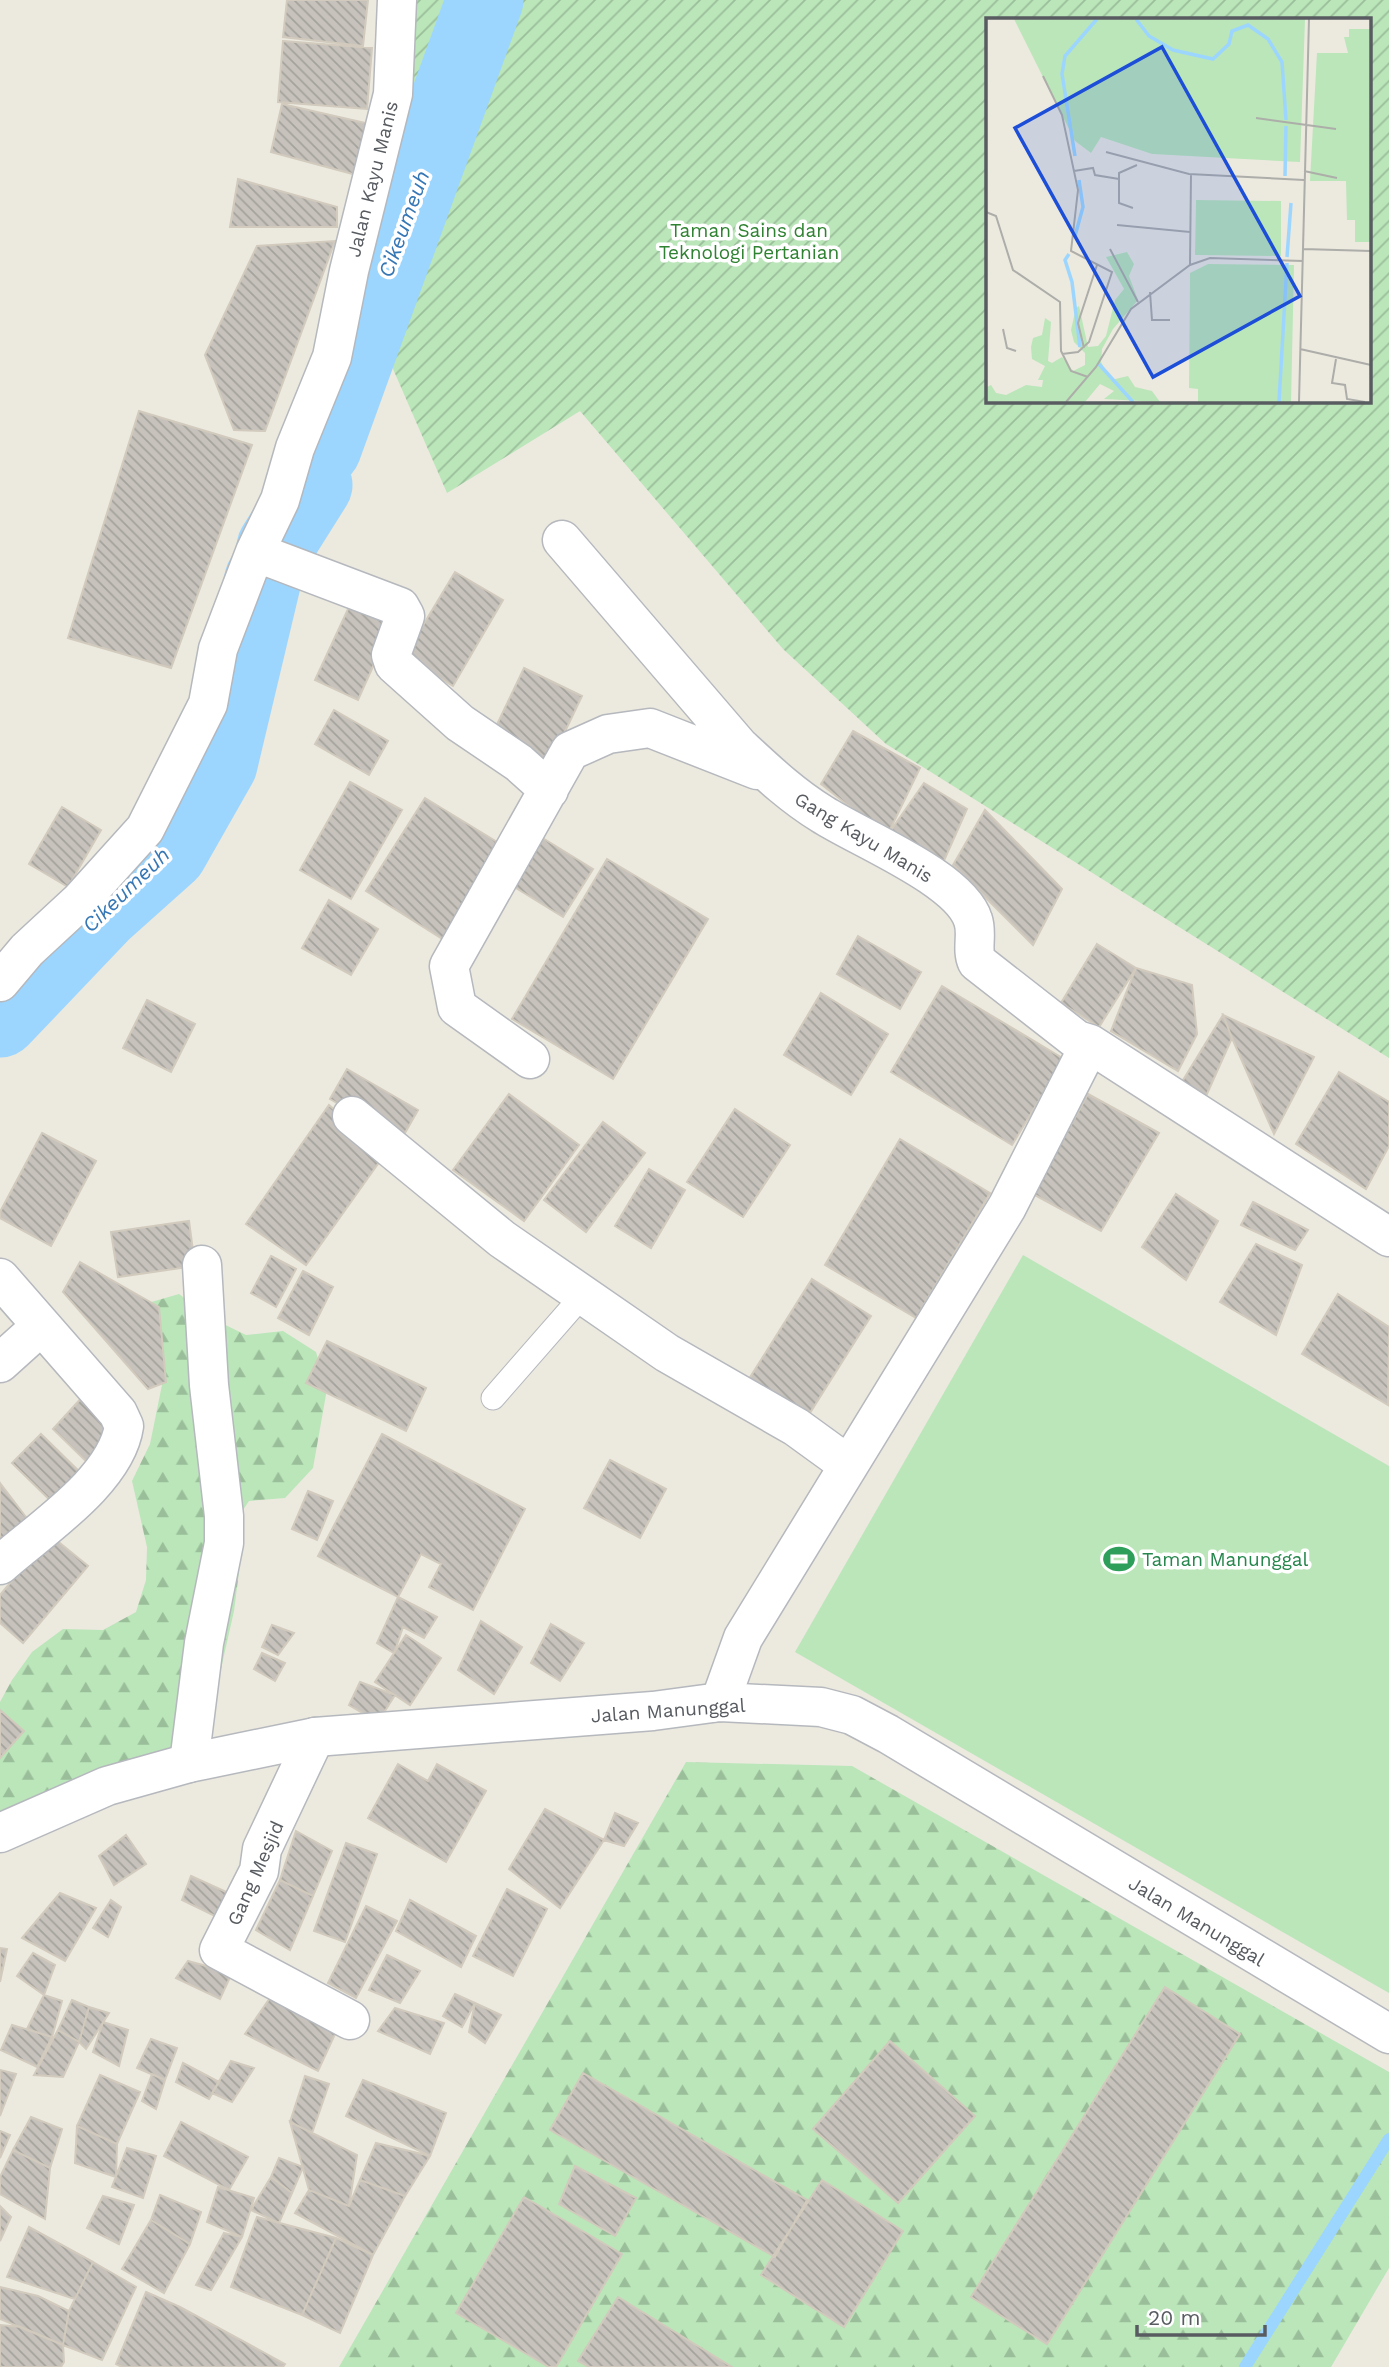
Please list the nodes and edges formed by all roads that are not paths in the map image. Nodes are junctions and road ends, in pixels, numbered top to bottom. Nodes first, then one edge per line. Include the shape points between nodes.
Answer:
1 (397, 0) edge
2 (562, 540) dead end
3 (255, 552) junction
4 (769, 774) junction
5 (549, 790) junction
6 (0, 982) edge
7 (1090, 1044) junction
8 (530, 1059) dead end
9 (352, 1116) dead end
10 (1389, 1237) edge
11 (202, 1265) dead end
12 (0, 1278) edge
13 (583, 1295) junction
14 (40, 1327) junction
15 (0, 1363) edge
16 (493, 1398) dead end
17 (847, 1464) junction
18 (0, 1565) edge
19 (720, 1702) junction
20 (315, 1737) junction
21 (189, 1763) junction
22 (0, 1833) edge
23 (350, 2020) dead end
24 (1383, 2031) edge

1 - 3 street, Jalan Kayu Manis via 393,94 332,357 295,448 280,500
2 - 4 street, Gang Kayu Manis via 739,747
3 - 5 street via 400,607 405,616 391,655 394,664 460,723 519,763
3 - 6 street, Jalan Kayu Manis via 218,649 208,704 145,828
4 - 5 street via 650,728 608,734 570,751
4 - 7 street, Gang Kayu Manis via 825,817 950,889 973,920 977,962 1077,1040
5 - 8 street via 449,966 457,1007
7 - 10 street, Gang Kayu Manis
7 - 17 street via 1007,1207
9 - 13 street via 502,1239
11 - 21 street via 224,1543 204,1643
12 - 14 street
13 - 16 lane
13 - 17 street via 667,1353 796,1427
14 - 15 street
14 - 18 street via 118,1413 123,1436 92,1486
17 - 19 street via 743,1638
19 - 20 street, Jalan Manunggal
19 - 24 street, Jalan Manunggal via 821,1707 864,1721
20 - 21 street, Jalan Manunggal
20 - 23 street, Gang Mesjid via 262,1849 259,1871 219,1950
21 - 22 street, Jalan Manunggal via 107,1786

